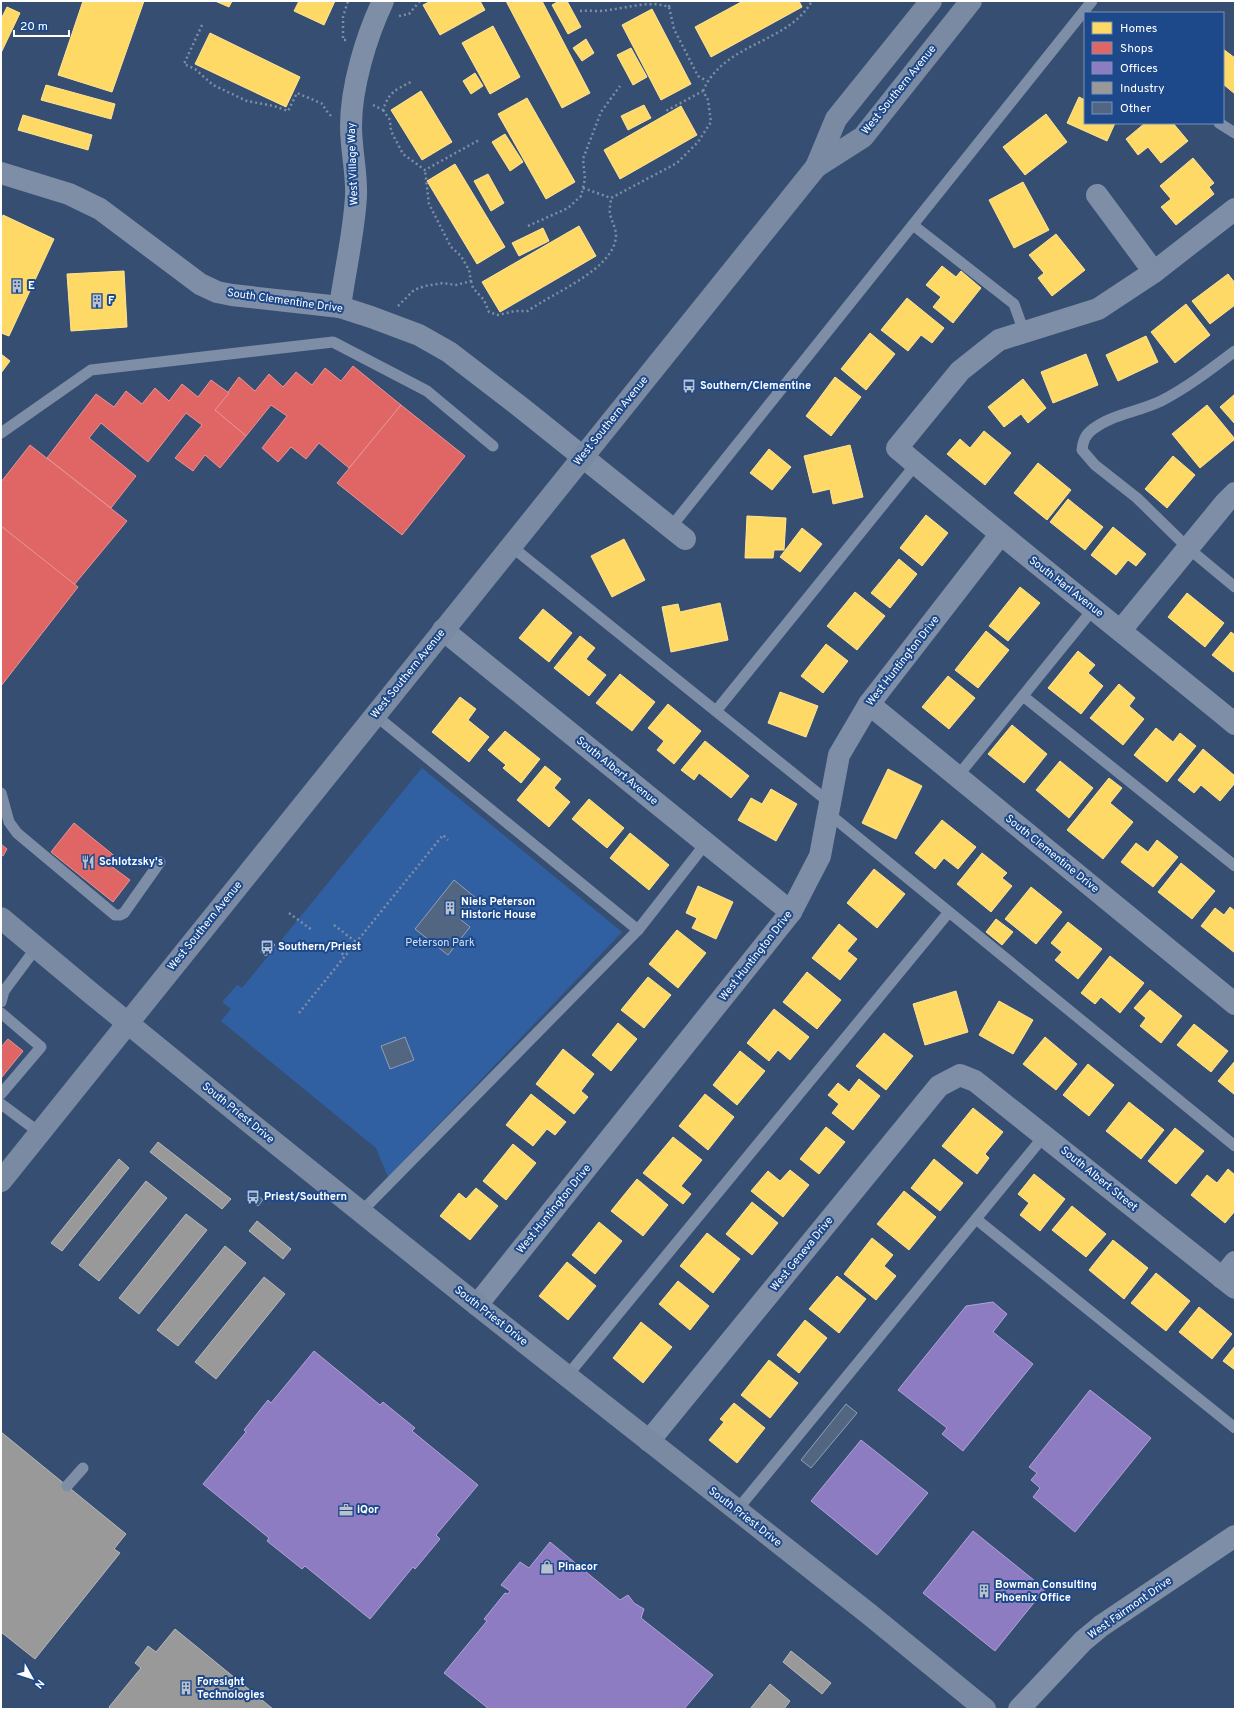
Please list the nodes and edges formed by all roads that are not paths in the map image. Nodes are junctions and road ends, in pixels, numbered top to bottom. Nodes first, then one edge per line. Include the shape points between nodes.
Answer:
1 (931, 1) edge
2 (971, 1) edge
3 (1092, 1) edge
4 (390, 9) edge
5 (1086, 12) edge
6 (1081, 21) edge
7 (1221, 124) edge
8 (1235, 133) edge
9 (816, 167) junction
10 (1, 174) edge
11 (1097, 195) dead end
12 (1235, 209) edge
13 (913, 225) junction
14 (1154, 272) junction
15 (340, 307) junction
16 (1024, 332) junction
17 (1235, 351) edge
18 (1, 433) edge
19 (493, 446) dead end
20 (583, 456) junction
21 (916, 464) junction
22 (1235, 493) edge
23 (678, 533) joint
24 (1000, 535) junction
25 (511, 546) junction
26 (1188, 548) junction
27 (1235, 586) edge
28 (1094, 608) junction
29 (444, 630) junction
30 (1121, 630) junction
31 (1023, 696) junction
32 (868, 704) junction
33 (716, 711) junction
34 (375, 715) junction
35 (1235, 724) edge
36 (957, 777) junction
37 (1, 793) edge
38 (829, 808) junction
39 (706, 843) junction
40 (160, 862) dead end
41 (1235, 866) edge
42 (791, 912) junction
43 (948, 912) junction
44 (1, 918) edge
45 (638, 930) junction
46 (36, 948) junction
47 (1, 1002) edge
48 (1235, 1004) edge
49 (1, 1013) edge
50 (128, 1024) junction
51 (960, 1075) joint
52 (1, 1094) edge
53 (1, 1104) edge
54 (40, 1134) junction
55 (1044, 1136) junction
56 (1235, 1146) edge
57 (1, 1181) edge
58 (361, 1212) junction
59 (976, 1219) junction
60 (1231, 1276) edge
61 (478, 1305) junction
62 (567, 1376) junction
63 (1235, 1428) edge
64 (649, 1441) junction
65 (83, 1468) dead end
66 (67, 1486) dead end
67 (737, 1510) junction
68 (1235, 1536) edge
69 (985, 1709) edge
70 (1019, 1709) edge

1 - 9 main road, West Southern Avenue via 836,119
2 - 9 main road, West Southern Avenue via 863,137
3 - 5 lane
4 - 15 street, West Village Way via 362,56 355,92 351,126 356,195
6 - 13 lane
7 - 8 lane
9 - 20 main road, West Southern Avenue
10 - 15 street, South Clementine Drive via 69,194 100,209 200,284 217,292
11 - 14 street
12 - 14 street
13 - 16 lane via 1014,304
13 - 23 lane
14 - 16 street via 1098,309
15 - 20 street, South Clementine Drive via 419,335 449,352
16 - 21 street, South Harl Avenue via 999,340 960,371 897,448
17 - 26 lane via 1191,384 1159,402 1108,419 1091,430 1083,440 1082,450 1095,465 1137,498
18 - 19 lane via 90,370 333,342 427,390
20 - 23 street, South Clementine Drive
20 - 25 main road, West Southern Avenue
21 - 24 street, South Harl Avenue
21 - 33 lane
22 - 26 street
24 - 28 street, South Harl Avenue
24 - 32 street, West Huntington Drive
25 - 29 main road, West Southern Avenue
25 - 33 lane
26 - 27 lane
26 - 30 street
28 - 30 street, South Harl Avenue
28 - 31 lane
29 - 34 main road, West Southern Avenue
29 - 39 street, South Albert Avenue
30 - 35 street, South Harl Avenue
31 - 36 lane
31 - 41 lane
32 - 36 street, South Clementine Drive
32 - 38 street, West Huntington Drive via 839,755
33 - 38 lane
34 - 45 lane
34 - 50 main road, West Southern Avenue
36 - 48 street, South Clementine Drive
37 - 40 lane via 9,822 17,833 115,915 124,912
38 - 42 street, West Huntington Drive via 820,856
38 - 43 lane
39 - 42 street, South Albert Avenue
39 - 45 lane
42 - 61 street, West Huntington Drive
43 - 56 lane
43 - 62 lane
44 - 46 main road, South Priest Drive
45 - 58 lane
46 - 47 lane via 4,991
46 - 50 main road, South Priest Drive
49 - 52 lane via 41,1046
50 - 54 main road, West Southern Avenue
50 - 58 main road, South Priest Drive
51 - 55 street, South Albert Street via 975,1081
51 - 64 street, West Geneva Drive via 939,1086
53 - 54 lane
54 - 57 main road, West Southern Avenue
55 - 59 lane
55 - 60 street, South Albert Street
58 - 61 main road, South Priest Drive
59 - 63 lane
59 - 67 lane
61 - 62 main road, South Priest Drive
62 - 64 main road, South Priest Drive
64 - 67 main road, South Priest Drive
65 - 66 lane
67 - 69 main road, South Priest Drive
68 - 70 street, West Fairmont Drive via 1101,1626 1083,1641

